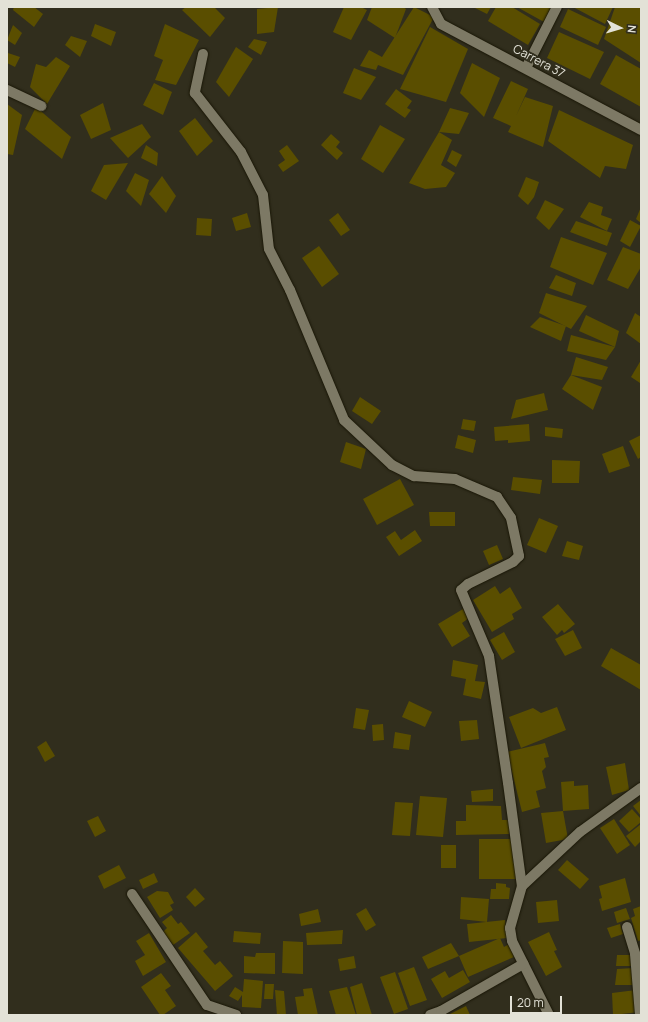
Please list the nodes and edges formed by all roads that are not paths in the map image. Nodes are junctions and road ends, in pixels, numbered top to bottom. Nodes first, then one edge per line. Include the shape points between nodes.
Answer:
1 (432, 7) edge
2 (556, 7) edge
3 (203, 54) dead end
4 (526, 68) junction
5 (7, 90) edge
6 (42, 106) dead end
7 (641, 130) edge
8 (641, 788) edge
9 (522, 886) junction
10 (132, 894) dead end
11 (627, 927) dead end
12 (524, 964) junction
13 (442, 1013) edge
14 (236, 1015) edge
15 (430, 1015) edge
16 (549, 1015) edge
17 (640, 1015) edge

1 - 4 street, Carrera 37 via 441,24
2 - 4 street
3 - 9 street via 196,93 240,152 263,194 269,250 290,290 344,420 392,465 414,476 455,479 497,498 511,518 519,556 513,562 461,590 490,656
4 - 7 street, Carrera 37
5 - 6 street
8 - 9 street via 580,832
9 - 12 street via 510,928 512,941
10 - 14 street via 206,1005
11 - 17 street via 635,954
12 - 13 street
12 - 16 street
13 - 15 street

